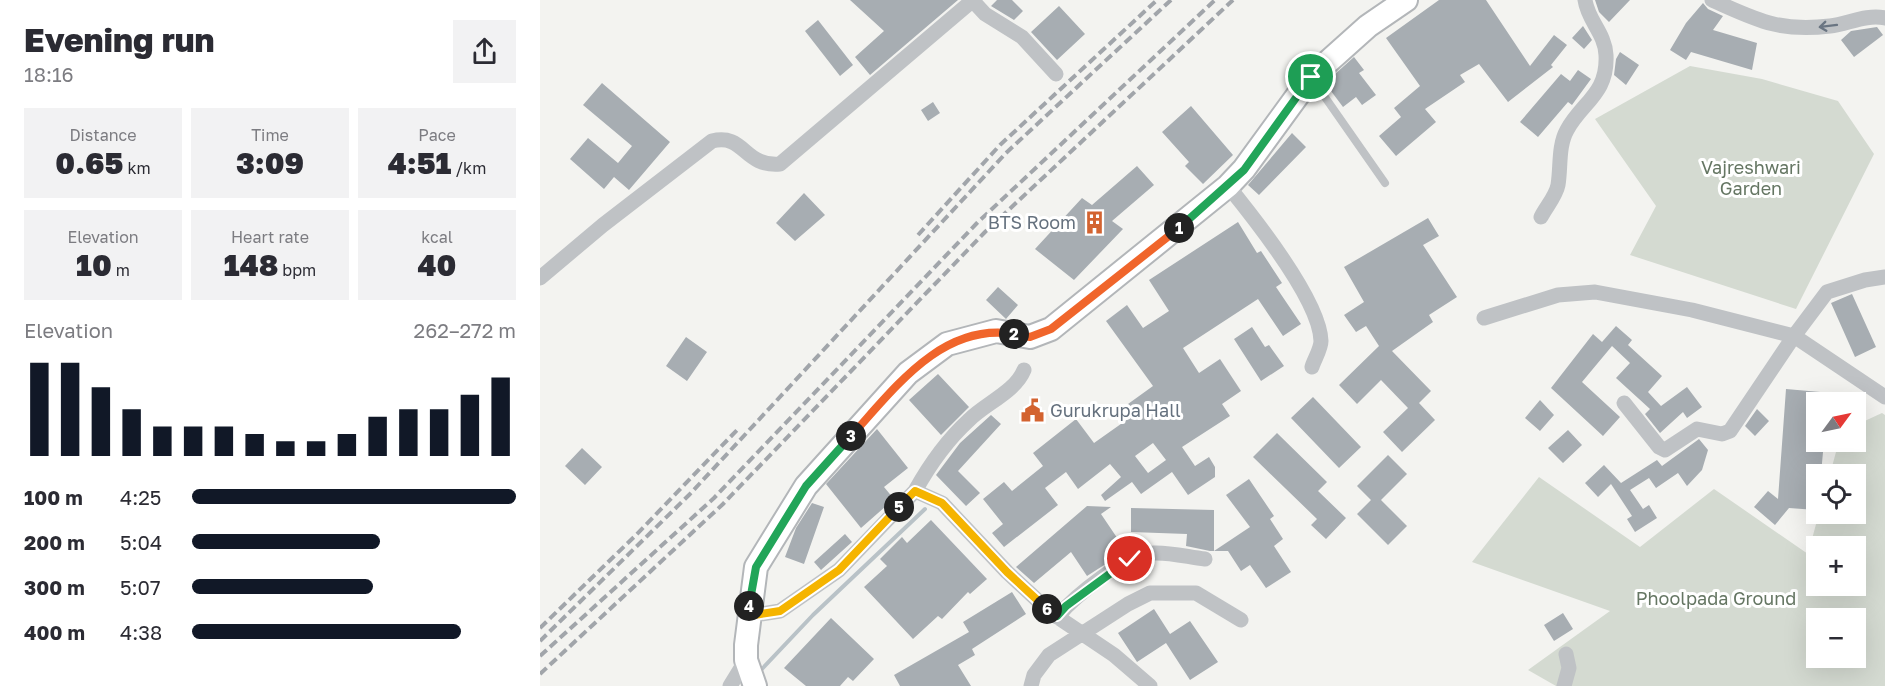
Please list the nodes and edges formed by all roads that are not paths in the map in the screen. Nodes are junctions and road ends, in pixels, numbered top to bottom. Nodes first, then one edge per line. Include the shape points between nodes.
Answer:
1 (972, 0) edge
2 (1406, 0) edge
3 (1585, 0) edge
4 (1712, 0) edge
5 (1885, 18) edge
6 (1056, 74) dead end
7 (1311, 77) junction
8 (1385, 183) dead end
9 (1228, 186) junction
10 (1541, 217) dead end
11 (543, 270) edge
12 (1885, 277) edge
13 (1484, 318) dead end
14 (1791, 340) junction
15 (1312, 368) dead end
16 (1024, 370) dead end
17 (1885, 397) edge
18 (1624, 403) dead end
19 (915, 491) junction
20 (1204, 559) dead end
21 (748, 616) junction
22 (1057, 616) junction
23 (1240, 620) dead end
24 (1081, 634) junction
25 (1566, 654) dead end
26 (746, 660) junction
27 (730, 686) edge
28 (755, 686) edge
29 (1031, 686) edge
30 (1150, 686) edge
31 (1563, 686) edge

1 - 6 street via 985,14 1022,37
1 - 11 street via 780,164 766,165 753,159 734,141 712,141
2 - 7 main road via 1368,26
3 - 10 street via 1587,12 1604,39 1607,57 1603,80 1594,98 1567,130 1557,188
5 -> 4 street via 1875,16 1831,26 1795,28 1769,25
7 - 8 lane
7 - 9 main road via 1244,170
9 - 15 street via 1284,263 1312,310 1321,342
9 - 21 main road via 1051,329 1030,337 996,331 972,336 947,344 908,373 806,486 756,567
12 - 14 street via 1827,292
13 - 14 street via 1558,295 1595,292 1692,310
14 - 17 street
14 - 18 street via 1730,431 1722,434 1697,429 1665,450
16 - 19 street via 1016,384 988,402 954,434 930,462
19 - 21 street via 839,570 780,611
19 - 22 street via 942,503 1007,572
20 - 22 street via 1153,552 1130,559
21 - 26 main road
22 - 24 street
23 - 24 street via 1196,593 1150,593
24 - 29 street via 1049,655
24 - 30 street via 1114,655
25 - 31 street via 1569,668
26 - 27 street
26 - 28 main road

